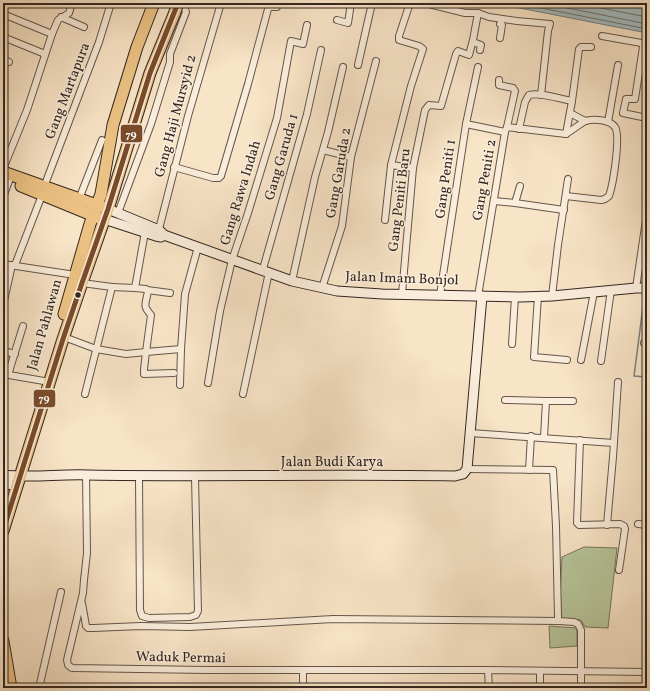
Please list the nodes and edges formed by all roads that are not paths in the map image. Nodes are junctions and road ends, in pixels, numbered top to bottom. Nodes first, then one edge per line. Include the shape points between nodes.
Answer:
1 (72, 3) edge
2 (111, 3) edge
3 (154, 3) edge
4 (171, 3) edge
5 (178, 3) edge
6 (220, 3) edge
7 (278, 3) edge
8 (351, 3) edge
9 (372, 3) edge
10 (410, 3) edge
11 (425, 3) edge
12 (478, 13) junction
13 (3, 14) edge
14 (61, 17) junction
15 (502, 19) junction
16 (337, 20) dead end
17 (307, 25) dead end
18 (84, 27) dead end
19 (52, 34) junction
20 (602, 36) dead end
21 (3, 37) edge
22 (500, 38) dead end
23 (472, 42) junction
24 (644, 44) edge
25 (590, 47) dead end
26 (321, 50) dead end
27 (480, 50) dead end
28 (45, 54) junction
29 (376, 61) dead end
30 (358, 65) dead end
31 (618, 65) dead end
32 (478, 66) dead end
33 (343, 67) dead end
34 (499, 80) dead end
35 (541, 95) junction
36 (572, 101) junction
37 (570, 113) junction
38 (647, 118) edge
39 (585, 121) junction
40 (608, 122) junction
41 (466, 124) junction
42 (519, 129) junction
43 (506, 130) junction
44 (566, 134) junction
45 (102, 140) dead end
46 (323, 150) junction
47 (351, 157) junction
48 (391, 165) junction
49 (174, 167) junction
50 (413, 168) junction
51 (3, 169) edge
52 (5, 177) edge
53 (568, 179) dead end
54 (520, 186) dead end
55 (43, 191) junction
56 (566, 196) junction
57 (3, 197) edge
58 (79, 199) junction
59 (494, 201) junction
60 (515, 203) junction
61 (95, 210) junction
62 (564, 210) junction
63 (647, 213) edge
64 (110, 214) junction
65 (384, 220) dead end
66 (145, 232) junction
67 (160, 234) junction
68 (198, 247) junction
69 (232, 260) junction
70 (3, 264) edge
71 (14, 265) junction
72 (266, 271) junction
73 (79, 279) junction
74 (292, 281) junction
75 (112, 287) junction
76 (135, 288) junction
77 (322, 288) junction
78 (640, 288) edge
79 (147, 290) junction
80 (611, 290) junction
81 (594, 292) junction
82 (170, 293) dead end
83 (402, 294) junction
84 (440, 295) junction
85 (480, 296) junction
86 (538, 296) junction
87 (552, 296) junction
88 (515, 297) junction
89 (3, 304) edge
90 (23, 326) dead end
91 (64, 337) junction
92 (512, 344) dead end
93 (96, 349) junction
94 (181, 349) junction
95 (3, 351) edge
96 (146, 352) junction
97 (14, 354) junction
98 (567, 360) dead end
99 (581, 360) dead end
100 (601, 361) dead end
101 (174, 373) dead end
102 (6, 374) edge
103 (44, 381) junction
104 (618, 382) dead end
105 (208, 383) dead end
106 (180, 385) dead end
107 (85, 394) dead end
108 (243, 394) dead end
109 (505, 400) dead end
110 (546, 401) junction
111 (573, 401) dead end
112 (470, 433) junction
113 (531, 436) junction
114 (544, 437) junction
115 (580, 440) junction
116 (614, 443) junction
117 (467, 469) junction
118 (529, 470) junction
119 (86, 474) junction
120 (139, 476) junction
121 (196, 477) junction
122 (11, 480) edge
123 (3, 507) edge
124 (638, 524) dead end
125 (647, 524) edge
126 (607, 525) junction
127 (3, 531) edge
128 (619, 570) dead end
129 (62, 592) dead end
130 (81, 600) junction
131 (558, 617) dead end
132 (3, 641) edge
133 (5, 668) edge
134 (303, 670) junction
135 (488, 670) junction
136 (540, 671) junction
137 (581, 672) junction
138 (647, 672) edge
139 (11, 688) edge
140 (39, 688) edge
141 (303, 688) edge
142 (489, 688) edge
143 (540, 688) edge
144 (581, 688) edge

1 - 14 street via 69,13
2 - 55 street, Gang Martapura via 97,50
3 - 61 highway, Jalan Pahlawan via 137,47 114,125 101,194
4 - 64 street via 185,9 186,12 170,54 170,62 151,124
5 - 64 highway, Jalan Pahlawan, bridge via 150,73
6 - 49 street, Gang Haji Mursyid 2
7 - 49 street via 277,8 268,9 221,176 213,178
8 - 16 street via 348,23
9 - 30 street
10 - 48 street via 399,40 423,49
11 - 12 street via 465,13
12 - 15 street
12 - 23 street
13 - 19 street
14 - 18 street
14 - 19 street
15 - 22 street
15 - 35 street via 550,24
17 - 69 street, Gang Rawa Indah via 303,44 291,41 277,118
19 - 28 street
20 - 24 street
21 - 28 street
23 - 27 street via 481,45
23 - 50 street, Gang Peniti Baru via 469,55 458,51 456,54 441,106 429,105 425,110
24 - 38 street via 635,99 626,99 623,113
25 - 36 street via 581,46 578,49
26 - 72 street, Gang Garuda 1
28 - 51 street via 27,110
29 - 47 street, Gang Garuda 2
31 - 40 street
32 - 41 street, Gang Peniti 1
33 - 46 street
34 - 43 street via 499,85 513,88 514,91
35 - 36 street
35 - 42 street via 533,94 527,97
36 - 37 street
37 - 39 street
37 - 44 street
39 - 40 street
39 - 44 street
40 - 56 street via 615,128 617,136 609,196 601,200
41 - 43 street
41 - 84 street, Gang Peniti 1
42 - 43 street, Gang Peniti 2
42 - 44 street, Gang Peniti 2
43 - 59 street, Gang Peniti 2
45 - 58 street
46 - 47 street
46 - 74 street
47 - 77 street, Gang Garuda 2 via 342,226
48 - 50 street
48 - 65 street
49 - 67 street, Gang Haji Mursyid 2
50 - 83 street, Gang Peniti Baru
52 - 55 highway
52 - 57 street
53 - 56 street
54 - 60 street
55 - 58 highway
55 - 61 highway
55 - 71 street, Gang Martapura
56 - 62 street
58 - 61 highway
59 - 60 street
59 - 85 street, Gang Peniti 2
60 - 62 street
61 - 64 highway
61 - 73 highway, Jalan Pahlawan
62 - 87 street
63 - 78 street
64 - 66 street, Jalan Imam Bonjol
64 - 67 street, Jalan Imam Bonjol
64 - 73 highway, Jalan Pahlawan
66 - 67 street, Jalan Imam Bonjol
66 - 76 street
67 - 68 street, Jalan Imam Bonjol
68 - 69 street, Jalan Imam Bonjol
68 - 94 street via 186,287
69 - 72 street, Jalan Imam Bonjol
69 - 105 street, Gang Rawa Indah via 220,311
70 - 71 street
71 - 73 street
71 - 89 street, Gang Martapura
72 - 74 street, Jalan Imam Bonjol
72 - 108 street, Gang Garuda 1
73 - 75 street
73 - 91 highway, Jalan Pahlawan
73 - 103 highway, Jalan Pahlawan
74 - 77 street, Jalan Imam Bonjol
75 - 76 street
75 - 93 street
76 - 79 street
77 - 83 street, Jalan Imam Bonjol via 352,293
78 - 80 street, Jalan Imam Bonjol
79 - 82 street
79 - 96 street via 145,307 151,315
80 - 81 street, Jalan Imam Bonjol
80 - 100 street
81 - 87 street, Jalan Imam Bonjol
81 - 99 street
83 - 84 street, Jalan Imam Bonjol
84 - 85 street, Jalan Imam Bonjol
85 - 88 street, Jalan Imam Bonjol
85 - 112 street
86 - 87 street, Jalan Imam Bonjol
86 - 88 street, Jalan Imam Bonjol
86 - 98 street via 534,357
88 - 92 street
90 - 97 street
91 - 93 street
91 - 122 highway, Jalan Pahlawan
93 - 96 street via 126,354
93 - 107 street
94 - 96 street
94 - 106 street
95 - 97 street
96 - 101 street via 144,374
97 - 102 street
102 - 103 street
103 - 122 highway, Jalan Pahlawan
104 - 116 street
109 - 110 street
110 - 111 street
110 - 114 street
112 - 113 street
112 - 117 street
113 - 114 street
113 - 118 street
114 - 115 street
115 - 116 street
115 - 126 street via 578,523
116 - 126 street
117 - 118 street
117 - 121 street, Jalan Budi Karya via 464,474 455,476
118 - 131 street via 554,470
119 - 120 street, Jalan Budi Karya
119 - 122 street, Jalan Budi Karya
119 - 130 street, Waduk Permai via 87,553
120 - 121 street, Jalan Budi Karya
120 - 121 street via 140,610 142,616 148,618 192,617 198,611
122 - 123 highway
122 - 127 highway
124 - 125 street
126 - 128 street via 620,524 625,528
129 - 140 street
130 - 134 street, Waduk Permai via 67,660 72,668
130 - 137 street via 88,628 190,627 333,619 574,622 581,630
132 - 133 highway
133 - 139 highway
134 - 135 street, Waduk Permai
134 - 141 street
135 - 136 street, Waduk Permai
135 - 142 street
136 - 137 street, Waduk Permai
136 - 143 street
137 - 138 street, Waduk Permai
137 - 144 street

